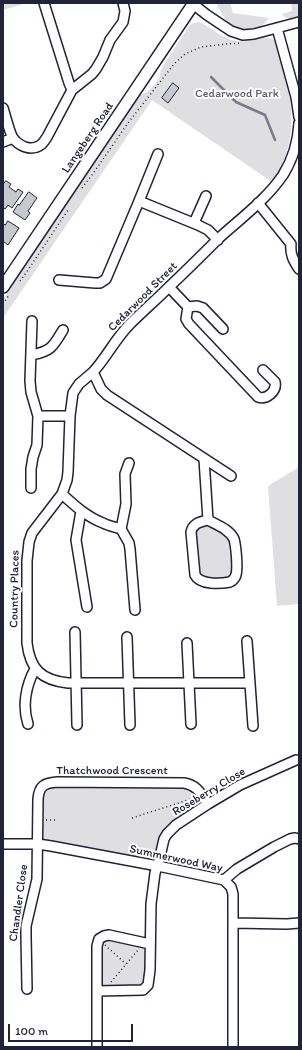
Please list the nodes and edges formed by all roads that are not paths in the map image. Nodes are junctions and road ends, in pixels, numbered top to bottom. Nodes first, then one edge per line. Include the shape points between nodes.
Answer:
1 (44, 3) edge
2 (123, 3) edge
3 (194, 3) edge
4 (299, 22) edge
5 (277, 28) junction
6 (72, 90) junction
7 (3, 108) edge
8 (299, 112) edge
9 (299, 123) edge
10 (13, 138) junction
11 (3, 142) edge
12 (158, 154) dead end
13 (206, 196) dead end
14 (139, 201) junction
15 (258, 203) junction
16 (194, 223) junction
17 (218, 240) junction
18 (295, 244) edge
19 (299, 269) edge
20 (59, 280) dead end
21 (169, 287) junction
22 (7, 290) edge
23 (188, 307) junction
24 (32, 321) dead end
25 (223, 329) dead end
26 (63, 330) dead end
27 (32, 355) junction
28 (263, 370) dead end
29 (93, 372) junction
30 (38, 416) junction
31 (70, 416) junction
32 (204, 459) junction
33 (129, 463) dead end
34 (231, 476) dead end
35 (31, 488) dead end
36 (62, 494) junction
37 (81, 511) junction
38 (208, 520) junction
39 (121, 529) junction
40 (87, 607) dead end
41 (135, 610) dead end
42 (75, 632) dead end
43 (127, 637) dead end
44 (247, 641) dead end
45 (187, 642) dead end
46 (35, 669) junction
47 (76, 683) junction
48 (129, 683) junction
49 (189, 683) junction
50 (250, 683) junction
51 (28, 724) dead end
52 (191, 724) dead end
53 (77, 725) dead end
54 (130, 726) dead end
55 (253, 726) dead end
56 (296, 760) dead end
57 (208, 804) junction
58 (299, 839) edge
59 (3, 844) edge
60 (38, 844) junction
61 (158, 866) junction
62 (224, 880) junction
63 (234, 923) junction
64 (299, 923) edge
65 (147, 944) junction
66 (27, 989) dead end
67 (100, 991) junction
68 (97, 1047) edge
69 (233, 1047) edge

1 - 6 street
2 - 6 street via 123,22 110,40 96,69
3 - 5 street via 231,31 243,35
3 - 22 main road, Langeberg Road
4 - 5 street
5 - 8 street
6 - 10 street via 40,146 25,147
7 - 10 street
9 - 15 street, Cedarwood Street via 297,140 287,167
10 - 11 street
12 - 14 street
13 - 16 street
14 - 16 street
14 - 20 street via 106,280 100,283
15 - 17 street, Cedarwood Street
15 - 18 street
16 - 17 street via 208,230
17 - 21 street, Cedarwood Street
18 - 19 street via 290,250
21 - 23 street
21 - 29 street, Cedarwood Street via 120,334
23 - 25 street via 203,308
23 - 28 street via 186,319 189,324 258,397 263,398 267,397 276,385
24 - 27 street
26 - 27 street via 54,345 42,353
27 - 30 street via 31,392
29 - 31 street, Cedarwood Street via 73,393
29 - 32 street via 101,389 107,395
30 - 31 street
30 - 35 street
31 - 36 street via 68,472
32 - 34 street
32 - 38 street
33 - 39 street via 125,474 126,504
36 - 37 street
36 - 46 street, Country Places via 32,533 27,550 27,643
37 - 39 street via 102,523
37 - 40 street via 76,540
38 - 38 street via 199,522 191,532 195,574 202,582 230,582 235,578 237,570 234,539 228,531
39 - 41 street via 129,543
42 - 47 street
43 - 48 street
44 - 50 street
45 - 49 street
46 - 47 street via 51,680
46 - 51 street via 26,694 25,712
47 - 48 street
47 - 53 street
48 - 49 street
48 - 54 street
49 - 50 street
49 - 52 street
50 - 55 street
56 - 57 street, Roseberry Close via 240,785
57 - 60 street, Thatchwood Crescent via 198,790 184,783 51,782 39,791
57 - 61 street, Roseberry Close via 167,834
58 - 62 street via 290,839 274,847 237,869
59 - 60 street, Summerwood Way
60 - 61 street, Summerwood Way
60 - 66 street, Chandler Close via 36,884 26,926
61 - 62 street, Summerwood Way
61 - 65 street, Roseberry Close
62 - 63 street, Summerwood Way via 233,892
63 - 64 street
63 - 69 street, Summerwood Way
65 - 67 street, Roseberry Close via 149,983 146,987 143,990
65 - 67 street via 109,935 99,939 97,946
67 - 68 street

